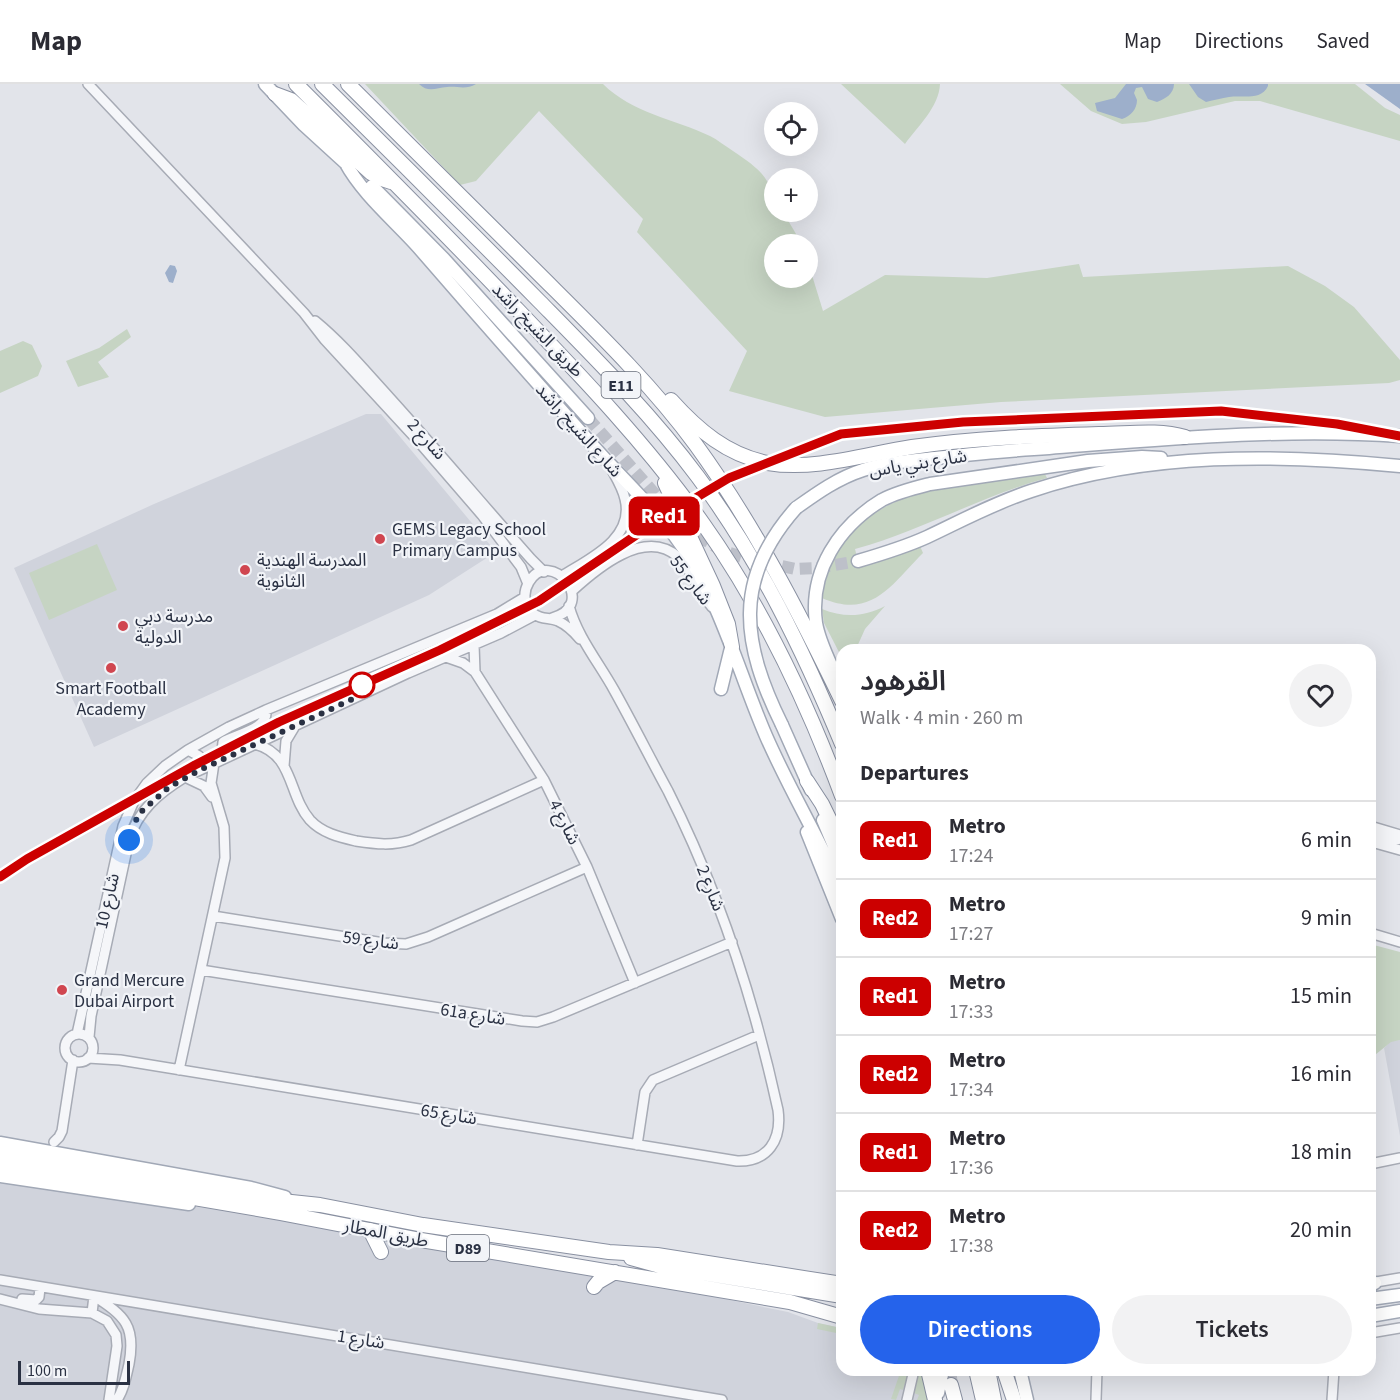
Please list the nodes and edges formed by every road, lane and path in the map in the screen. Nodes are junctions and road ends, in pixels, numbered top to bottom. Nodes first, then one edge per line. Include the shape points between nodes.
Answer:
1 (88, 84) edge
2 (264, 84) edge
3 (296, 84) edge
4 (322, 84) edge
5 (348, 84) edge
6 (275, 94) junction
7 (345, 162) junction
8 (395, 182) junction
9 (304, 313) junction
10 (588, 323) junction
11 (625, 363) junction
12 (588, 418) tunnel mouth
13 (1400, 436) edge
14 (1185, 437) junction
15 (653, 460) junction
16 (1207, 461) junction
17 (608, 462) junction
18 (1400, 466) edge
19 (699, 479) junction
20 (858, 561) tunnel mouth
21 (544, 572) junction
22 (562, 576) junction
23 (528, 584) junction
24 (572, 591) junction
25 (525, 597) junction
26 (569, 606) junction
27 (815, 608) junction
28 (716, 612) junction
29 (535, 615) junction
30 (552, 618) junction
31 (454, 632) junction
32 (474, 645) junction
33 (732, 647) junction
34 (590, 649) junction
35 (448, 656) junction
36 (836, 660) edge
37 (475, 672) junction
38 (836, 675) edge
39 (836, 688) edge
40 (721, 689) dead end
41 (266, 710) junction
42 (295, 725) junction
43 (836, 730) edge
44 (255, 744) junction
45 (188, 750) junction
46 (231, 755) junction
47 (214, 763) junction
48 (284, 766) junction
49 (202, 769) junction
50 (185, 777) junction
51 (544, 780) junction
52 (807, 781) junction
53 (836, 782) edge
54 (525, 789) junction
55 (551, 796) junction
56 (796, 797) junction
57 (215, 802) junction
58 (1376, 828) edge
59 (836, 833) edge
60 (1376, 836) edge
61 (1400, 837) edge
62 (1376, 844) edge
63 (1400, 850) edge
64 (836, 851) edge
65 (587, 867) junction
66 (836, 878) edge
67 (836, 904) edge
68 (213, 916) junction
69 (1376, 935) edge
70 (732, 942) junction
71 (1400, 942) edge
72 (201, 970) junction
73 (635, 983) junction
74 (77, 1034) junction
75 (759, 1035) junction
76 (91, 1041) junction
77 (70, 1058) junction
78 (88, 1059) junction
79 (120, 1060) junction
80 (179, 1070) junction
81 (54, 1142) dead end
82 (0, 1143) edge
83 (773, 1144) joint
84 (74, 1145) dead end
85 (637, 1145) junction
86 (0, 1155) edge
87 (87, 1157) junction
88 (1400, 1158) edge
89 (1376, 1163) edge
90 (0, 1165) edge
91 (0, 1176) edge
92 (297, 1202) junction
93 (281, 1213) junction
94 (370, 1230) junction
95 (381, 1252) dead end
96 (620, 1253) junction
97 (780, 1262) dead end
98 (615, 1272) junction
99 (792, 1275) junction
100 (1400, 1278) edge
101 (0, 1280) edge
102 (836, 1283) edge
103 (1376, 1283) edge
104 (594, 1287) dead end
105 (40, 1288) junction
106 (836, 1295) edge
107 (1400, 1295) edge
108 (94, 1296) junction
109 (1376, 1298) edge
110 (0, 1299) edge
111 (790, 1302) junction
112 (836, 1307) edge
113 (1400, 1311) edge
114 (92, 1313) junction
115 (836, 1315) edge
116 (1376, 1315) edge
117 (1400, 1328) edge
118 (1376, 1332) edge
119 (913, 1376) edge
120 (930, 1376) edge
121 (935, 1376) edge
122 (942, 1376) tunnel mouth
123 (977, 1376) edge
124 (989, 1376) edge
125 (1006, 1376) edge
126 (1021, 1376) edge
127 (1029, 1376) edge
128 (1097, 1376) edge
129 (1334, 1376) edge
130 (951, 1385) tunnel mouth
131 (938, 1398) edge
132 (109, 1400) edge
133 (117, 1400) edge
134 (722, 1400) edge
135 (907, 1400) edge
136 (955, 1400) edge
137 (983, 1400) edge
138 (994, 1400) edge
139 (1014, 1400) edge
140 (1027, 1400) edge
141 (1096, 1400) edge
142 (1332, 1400) edge

1 - 9 street, شارع 2
2 - 6 main road
3 - 8 highway, طريق الشيخ راشد / E11
4 - 19 highway, طريق الشيخ راشد / E11 via 617,381
5 - 10 highway
6 - 7 main road
6 - 8 highway via 296,104 371,173
7 - 12 main road via 420,234
7 - 17 main road, شارع الشيخ راشد via 366,192
8 - 15 highway, طريق الشيخ راشد / E11 via 579,373
9 - 21 street, شارع 2 via 368,373
9 - 23 street, شارع 2 via 482,515 521,567
10 - 11 highway
10 - 14 highway via 613,340 702,432 733,451 768,463 804,465 910,447 1013,437 1160,433
11 - 19 highway via 686,446
11 - 39 highway via 674,416 716,474 781,580
13 - 14 main road, شارع بني ياس via 1302,432
14 - 52 main road, شارع بني ياس, bridge via 889,464 839,480 796,508 765,550 750,599 753,650 760,675
15 - 33 highway via 702,560 728,624
15 - 53 highway, طريق الشيخ راشد / E11 via 711,535 758,613 800,696
16 - 18 main road via 1305,459
16 - 20 main road via 1130,468 1055,484
16 - 27 main road via 1142,457 1088,461 905,490 861,515 831,548 817,583
17 - 22 street via 626,501 624,525 608,545
17 - 28 main road, شارع الشيخ راشد via 682,546
19 - 43 highway, طريق الشيخ راشد / E11 via 777,602
21 - 22 street
21 - 23 street
22 - 24 street
23 - 25 street
24 - 26 street
24 - 28 street, شارع 55 via 614,560 650,545 678,557
25 - 29 street
25 - 31 street via 498,614
26 - 30 street
26 - 34 street, شارع 2
27 - 36 main road
27 - 38 main road via 819,634
28 - 33 main road, شارع الشيخ راشد
29 - 30 street
29 - 32 street
30 - 34 street, شارع 2
31 - 35 street via 455,644
31 - 41 street
32 - 35 street
32 - 37 street
33 - 40 main road
33 - 56 main road, شارع الشيخ راشد via 759,718
34 - 70 street, شارع 2 via 676,808
35 - 37 street, شارع 4
35 - 42 street
37 - 51 street, شارع 4
41 - 45 street
41 - 46 street via 267,718 262,724 223,742 222,751
42 - 44 street
42 - 48 street via 286,741
44 - 46 street
44 - 48 street via 276,754
45 - 49 street via 199,756
45 - 74 street, شارع 10 via 154,776 134,801 123,826
46 - 47 street
47 - 49 street
47 - 57 street
48 - 54 street via 305,813 316,825 340,837 369,843 390,845 411,840
49 - 50 street
50 - 57 street via 204,786
50 - 76 street, شارع 10 via 159,794 136,820 91,1016
51 - 54 street
51 - 55 street, شارع 4
52 - 59 highway
52 - 64 main road, شارع بني ياس
54 - 55 street
55 - 65 street, شارع 4
56 - 66 main road, شارع الشيخ راشد
56 - 67 main road
57 - 68 street via 224,827 225,848
58 - 61 street
60 - 61 street via 1394,841
62 - 63 street
65 - 68 street, شارع 59 via 428,938 406,944
65 - 73 street, شارع 4
68 - 72 street
69 - 71 street
70 - 73 street, 61a شارع
70 - 75 street, شارع 2
72 - 73 street, 61a شارع via 529,1022 547,1020
72 - 80 street
74 - 76 street
74 - 77 street via 67,1041 65,1048
75 - 83 street, شارع 2 via 779,1117
75 - 85 street via 653,1080 645,1092
76 - 78 street via 93,1052
76 - 79 street, شارع 65
77 - 78 street via 78,1062
77 - 81 street via 62,1131
78 - 79 street, شارع 65
79 - 80 street, شارع 65
80 - 85 street, شارع 65
82 - 87 main road
83 - 85 street, شارع 65 via 763,1155 746,1161
84 - 87 main road
86 - 92 highway, طريق المطار / D89
87 - 92 main road via 251,1188
88 - 89 street
90 - 93 highway, طريق المطار / D89
91 - 93 main road
92 - 96 highway, طريق المطار / D89 via 423,1225
93 - 94 highway, طريق المطار / D89
94 - 95 highway
94 - 98 highway, طريق المطار / D89
96 - 99 highway, طريق المطار / D89
96 - 106 highway via 649,1264
97 - 99 highway
98 - 104 highway
98 - 111 highway, طريق المطار / D89
99 - 102 highway, طريق المطار / D89
100 - 103 street
101 - 105 street, شارع 1
105 - 108 street, شارع 1
105 - 110 street via 34,1301 6,1296
107 - 109 main road
108 - 114 street
108 - 133 street via 123,1318 131,1334 125,1382
108 - 134 street, شارع 1
110 - 114 street via 39,1309
111 - 112 highway
111 - 115 highway, طريق المطار / D89
113 - 116 main road
114 - 132 street via 107,1321 117,1340
117 - 118 street
119 - 135 street
120 - 131 highway
121 - 131 main road
122 - 131 main road
123 - 137 highway
124 - 138 highway
125 - 139 highway
126 - 140 main road
127 - 140 main road
128 - 141 street
129 - 142 street
130 - 136 highway

